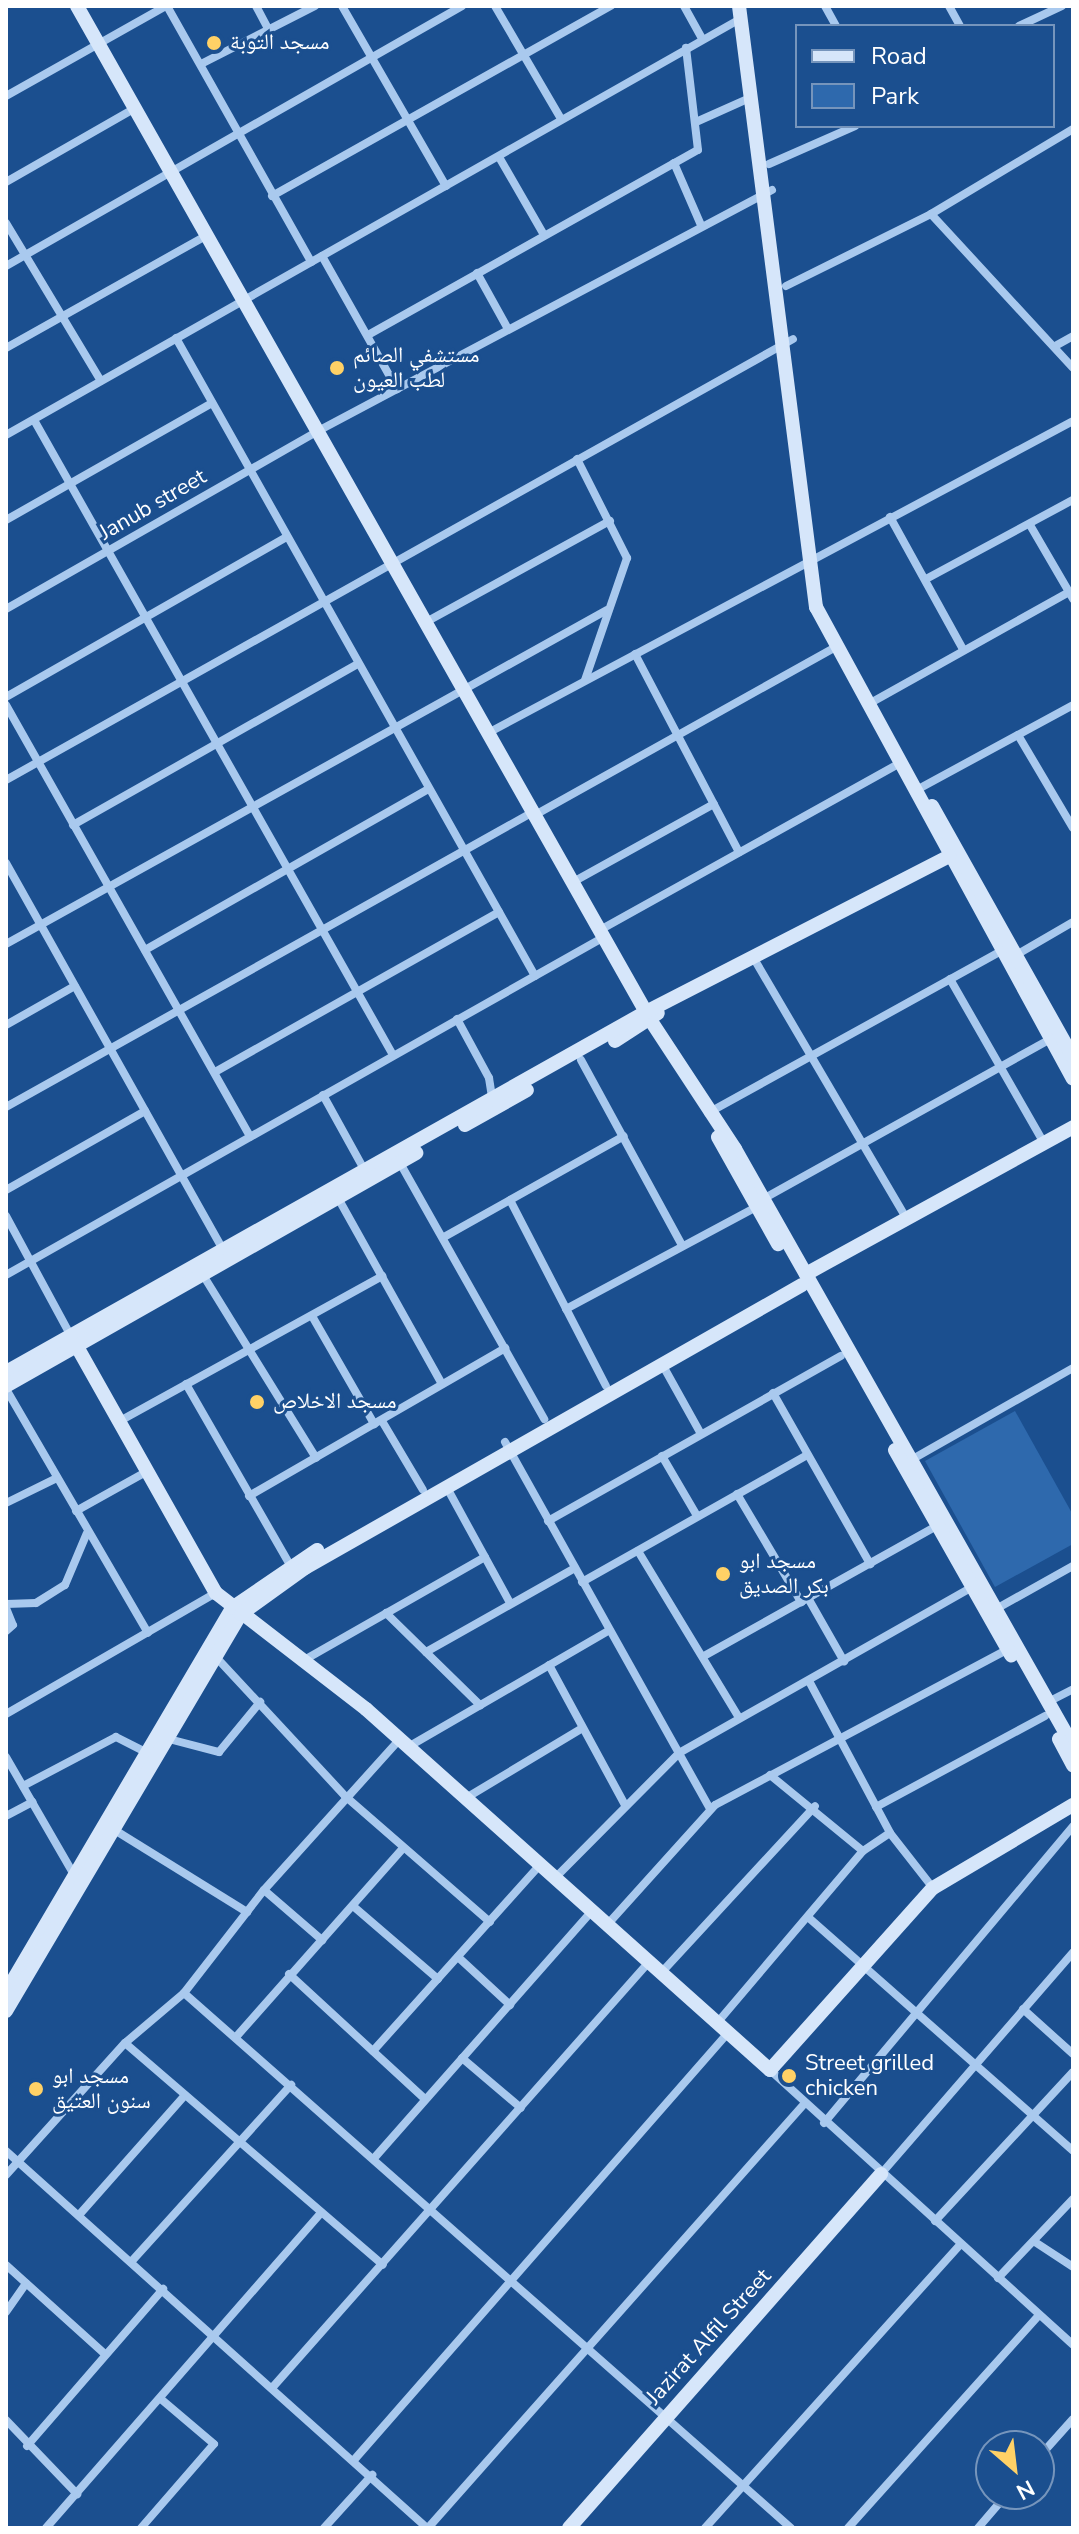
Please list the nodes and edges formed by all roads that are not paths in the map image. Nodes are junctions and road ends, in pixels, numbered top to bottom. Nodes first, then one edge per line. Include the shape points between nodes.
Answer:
1 (77, 6) edge
2 (166, 6) edge
3 (256, 6) edge
4 (315, 6) edge
5 (342, 6) edge
6 (462, 6) edge
7 (495, 6) edge
8 (611, 6) edge
9 (684, 6) edge
10 (825, 6) edge
11 (949, 6) edge
12 (1062, 6) edge
13 (742, 10) edge
14 (835, 24) edge
15 (959, 24) edge
16 (1023, 24) edge
17 (269, 30) junction
18 (702, 39) junction
19 (98, 43) junction
20 (686, 48) junction
21 (524, 55) junction
22 (373, 57) junction
23 (201, 64) junction
24 (6, 96) edge
25 (752, 97) junction
26 (135, 108) junction
27 (408, 119) junction
28 (561, 119) junction
29 (696, 122) junction
30 (850, 128) edge
31 (1073, 129) edge
32 (238, 133) junction
33 (499, 157) junction
34 (674, 163) junction
35 (769, 164) junction
36 (171, 172) junction
37 (6, 182) edge
38 (446, 186) junction
39 (768, 190) junction
40 (272, 196) junction
41 (931, 214) junction
42 (6, 223) edge
43 (701, 225) junction
44 (207, 235) junction
45 (544, 235) junction
46 (24, 255) junction
47 (322, 256) junction
48 (311, 262) junction
49 (6, 266) edge
50 (477, 273) junction
51 (786, 286) junction
52 (244, 300) junction
53 (61, 317) junction
54 (508, 329) junction
55 (368, 335) junction
56 (1073, 336) edge
57 (176, 338) junction
58 (789, 340) junction
59 (1057, 345) junction
60 (6, 348) edge
61 (1073, 368) edge
62 (101, 381) junction
63 (397, 389) junction
64 (212, 403) junction
65 (34, 420) junction
66 (1073, 421) edge
67 (318, 431) junction
68 (6, 435) edge
69 (577, 459) junction
70 (249, 471) junction
71 (70, 484) junction
72 (1073, 500) edge
73 (890, 517) junction
74 (6, 520) edge
75 (610, 521) junction
76 (1030, 525) junction
77 (286, 537) junction
78 (107, 552) junction
79 (816, 555) junction
80 (392, 563) junction
81 (926, 579) junction
82 (1071, 595) edge
83 (322, 602) junction
84 (6, 609) edge
85 (607, 610) junction
86 (145, 618) junction
87 (426, 622) junction
88 (834, 648) junction
89 (963, 649) junction
90 (635, 654) junction
91 (356, 665) junction
92 (585, 680) junction
93 (178, 683) junction
94 (462, 686) junction
95 (6, 697) edge
96 (874, 701) junction
97 (6, 705) edge
98 (1073, 705) edge
99 (392, 726) junction
100 (488, 733) junction
101 (677, 735) junction
102 (1018, 735) junction
103 (214, 746) junction
104 (39, 762) junction
105 (898, 764) junction
106 (6, 780) edge
107 (922, 787) junction
108 (428, 789) junction
109 (714, 804) junction
110 (250, 807) junction
111 (534, 814) junction
112 (73, 825) junction
113 (1073, 828) edge
114 (464, 852) junction
115 (739, 852) junction
116 (949, 856) junction
117 (6, 863) edge
118 (285, 870) junction
119 (573, 882) junction
120 (108, 887) junction
121 (499, 912) junction
122 (1073, 922) edge
123 (41, 925) junction
124 (321, 933) junction
125 (602, 934) junction
126 (6, 944) edge
127 (145, 950) junction
128 (1009, 953) junction
129 (753, 957) junction
130 (535, 976) junction
131 (950, 979) junction
132 (75, 986) junction
133 (357, 994) junction
134 (181, 1009) junction
135 (649, 1016) junction
136 (457, 1019) junction
137 (6, 1025) edge
138 (1061, 1034) edge
139 (110, 1048) junction
140 (393, 1055) junction
141 (810, 1057) junction
142 (1073, 1057) edge
143 (581, 1060) junction
144 (563, 1065) junction
145 (1000, 1067) junction
146 (215, 1072) junction
147 (1073, 1079) edge
148 (323, 1095) junction
149 (492, 1098) junction
150 (6, 1107) edge
151 (145, 1111) junction
152 (710, 1118) junction
153 (1073, 1127) edge
154 (624, 1136) junction
155 (250, 1137) junction
156 (1044, 1143) junction
157 (862, 1144) junction
158 (412, 1150) junction
159 (400, 1163) junction
160 (365, 1171) junction
161 (181, 1176) junction
162 (6, 1190) edge
163 (338, 1198) junction
164 (510, 1200) junction
165 (760, 1203) junction
166 (6, 1216) edge
167 (907, 1220) junction
168 (444, 1237) junction
169 (682, 1245) junction
170 (224, 1251) junction
171 (31, 1260) junction
172 (6, 1275) edge
173 (203, 1275) junction
174 (382, 1276) junction
175 (807, 1278) junction
176 (566, 1309) junction
177 (312, 1316) junction
178 (74, 1341) junction
179 (253, 1347) junction
180 (505, 1348) junction
181 (841, 1356) junction
182 (662, 1364) junction
183 (1073, 1368) edge
184 (6, 1372) edge
185 (186, 1384) junction
186 (442, 1384) junction
187 (606, 1386) junction
188 (6, 1388) edge
189 (773, 1393) junction
190 (544, 1419) junction
191 (118, 1422) junction
192 (378, 1422) junction
193 (701, 1434) junction
194 (507, 1446) junction
195 (807, 1455) junction
196 (662, 1456) junction
197 (316, 1458) junction
198 (911, 1460) junction
199 (146, 1472) junction
200 (57, 1478) junction
201 (446, 1486) junction
202 (423, 1490) junction
203 (737, 1494) junction
204 (249, 1496) junction
205 (6, 1503) edge
206 (76, 1511) junction
207 (697, 1516) junction
208 (548, 1521) junction
209 (937, 1526) junction
210 (87, 1533) junction
211 (638, 1551) junction
212 (485, 1557) junction
213 (870, 1564) junction
214 (290, 1565) junction
215 (1073, 1566) edge
216 (575, 1568) junction
217 (582, 1582) junction
218 (972, 1587) junction
219 (216, 1593) junction
220 (804, 1600) junction
221 (510, 1603) junction
222 (6, 1606) edge
223 (996, 1609) junction
224 (236, 1611) junction
225 (386, 1613) junction
226 (610, 1630) junction
227 (6, 1631) edge
228 (148, 1633) junction
229 (1007, 1650) junction
230 (210, 1651) junction
231 (426, 1652) junction
232 (704, 1656) junction
233 (306, 1659) junction
234 (844, 1661) junction
235 (549, 1665) junction
236 (809, 1681) junction
237 (1073, 1689) edge
238 (260, 1702) junction
239 (480, 1705) junction
240 (1047, 1709) junction
241 (6, 1714) edge
242 (739, 1718) junction
243 (581, 1729) junction
244 (165, 1738) junction
245 (838, 1738) junction
246 (404, 1743) junction
247 (1073, 1746) edge
248 (146, 1752) junction
249 (679, 1753) junction
250 (6, 1757) edge
251 (1073, 1765) edge
252 (770, 1775) junction
253 (23, 1786) junction
254 (345, 1796) junction
255 (466, 1798) junction
256 (32, 1802) junction
257 (625, 1805) junction
258 (1073, 1805) edge
259 (815, 1806) junction
260 (876, 1807) junction
261 (710, 1809) junction
262 (6, 1816) edge
263 (1073, 1826) edge
264 (113, 1829) junction
265 (890, 1833) junction
266 (403, 1848) junction
267 (863, 1851) junction
268 (540, 1865) junction
269 (74, 1875) junction
270 (555, 1878) junction
271 (933, 1888) junction
272 (264, 1890) junction
273 (353, 1906) junction
274 (247, 1912) junction
275 (591, 1912) junction
276 (809, 1918) junction
277 (490, 1922) junction
278 (607, 1926) junction
279 (322, 1940) junction
280 (1073, 1952) edge
281 (458, 1957) junction
282 (648, 1963) junction
283 (864, 1964) junction
284 (289, 1974) junction
285 (661, 1974) junction
286 (438, 1979) junction
287 (6, 1992) edge
288 (184, 1993) junction
289 (510, 2005) junction
290 (1023, 2009) junction
291 (6, 2011) edge
292 (921, 2014) junction
293 (722, 2028) junction
294 (236, 2037) junction
295 (125, 2043) junction
296 (373, 2051) junction
297 (1073, 2054) edge
298 (462, 2058) junction
299 (975, 2065) junction
300 (770, 2070) junction
301 (1073, 2072) edge
302 (291, 2085) junction
303 (185, 2095) junction
304 (425, 2099) junction
305 (804, 2104) junction
306 (521, 2108) junction
307 (1033, 2115) junction
308 (824, 2123) junction
309 (239, 2144) junction
310 (6, 2151) edge
311 (1073, 2151) edge
312 (376, 2156) junction
313 (17, 2161) junction
314 (881, 2174) junction
315 (6, 2175) edge
316 (1073, 2199) edge
317 (434, 2208) junction
318 (321, 2213) junction
319 (79, 2215) junction
320 (935, 2221) junction
321 (1035, 2242) junction
322 (960, 2245) junction
323 (131, 2262) junction
324 (6, 2265) edge
325 (383, 2265) junction
326 (1073, 2267) edge
327 (512, 2276) junction
328 (998, 2278) junction
329 (26, 2283) junction
330 (163, 2289) junction
331 (6, 2312) edge
332 (1039, 2315) junction
333 (215, 2336) junction
334 (1073, 2345) edge
335 (587, 2346) junction
336 (105, 2354) junction
337 (272, 2388) junction
338 (161, 2399) junction
339 (1073, 2419) edge
340 (6, 2420) edge
341 (665, 2420) junction
342 (1055, 2439) edge
343 (27, 2446) junction
344 (354, 2460) junction
345 (372, 2475) junction
346 (743, 2486) junction
347 (77, 2494) junction
348 (993, 2510) edge
349 (46, 2528) edge
350 (141, 2528) edge
351 (324, 2528) edge
352 (428, 2528) edge
353 (569, 2528) edge
354 (705, 2528) edge
355 (791, 2528) edge
356 (848, 2528) edge
357 (978, 2528) edge

1 - 19 street
2 - 19 street
2 - 23 street
3 - 17 street
4 - 17 street
5 - 22 street
6 - 22 street
7 - 21 street
8 - 21 street
9 - 18 street
10 - 14 street
11 - 15 street
12 - 16 street
13 - 18 street
13 - 25 street
13 - 35 street
17 - 23 street
18 - 20 street
19 - 24 street
19 - 26 street
20 - 28 street
20 - 29 street
21 - 27 street
21 - 28 street
22 - 27 street
22 - 32 street
23 - 32 street
25 - 29 street
25 - 39 street
26 - 36 street
26 - 37 street
27 - 38 street
27 - 40 street
28 - 33 street
29 - 34 street via 698,150
30 - 35 street
31 - 41 street
32 - 36 street
32 - 40 street
33 - 38 street
33 - 45 street
34 - 43 street
34 - 45 street
35 - 39 street
36 - 44 street
36 - 46 street
38 - 47 street
39 - 43 street, Janub street
39 - 51 street
39 - 58 street
40 - 48 street
41 - 51 street
41 - 59 street
42 - 46 street
43 - 54 street, Janub street
44 - 52 street
44 - 53 street
45 - 50 street
46 - 49 street
46 - 53 street
47 - 48 street
47 - 55 street
48 - 52 street
50 - 54 street
50 - 55 street
51 - 58 street
52 - 57 street
52 - 67 street
53 - 60 street
53 - 62 street
54 - 63 street, Janub street
55 - 63 street
56 - 59 street
57 - 62 street
57 - 64 street
58 - 69 street
58 - 79 street
59 - 61 street
62 - 65 street
63 - 67 street, Janub street
64 - 70 street
64 - 71 street
65 - 68 street
65 - 71 street
66 - 73 street
67 - 70 street, Janub street
67 - 80 street
69 - 75 street
69 - 80 street
70 - 77 street
70 - 78 street, Janub street
71 - 74 street
71 - 78 street
72 - 76 street
73 - 79 street
73 - 81 street
75 - 85 street via 627,558
75 - 87 street
76 - 81 street
76 - 82 street
77 - 83 street
77 - 86 street
78 - 84 street, Janub street
78 - 86 street
79 - 88 street via 816,607
79 - 90 street
79 - 96 street via 823,607
80 - 83 street
80 - 87 street
81 - 89 street
82 - 89 street
83 - 91 street
83 - 93 street
85 - 92 street
85 - 94 street
86 - 93 street
86 - 95 street
87 - 94 street
88 - 101 street
88 - 105 street
89 - 96 street
90 - 92 street
90 - 101 street
91 - 99 street
91 - 103 street
92 - 100 street
93 - 103 street
93 - 104 street
94 - 99 street
94 - 100 street
96 - 107 street
97 - 104 street
98 - 102 street
99 - 108 street
99 - 110 street
100 - 111 street
101 - 109 street
101 - 111 street
102 - 107 street
102 - 113 street
103 - 110 street
103 - 112 street
104 - 106 street
104 - 112 street
105 - 115 street
105 - 116 street
107 - 128 street
108 - 114 street
108 - 118 street
109 - 115 street
109 - 119 street
110 - 118 street
110 - 120 street
111 - 114 street
111 - 119 street
112 - 120 street
114 - 121 street
114 - 124 street
115 - 125 street
116 - 128 street
116 - 129 street
117 - 123 street
118 - 124 street
118 - 127 street
119 - 125 street
120 - 123 street
120 - 127 street
121 - 130 street
121 - 133 street
122 - 128 street
123 - 126 street
123 - 132 street
124 - 133 street
124 - 134 street
125 - 130 street
125 - 135 street
127 - 134 street
128 - 131 street
128 - 138 street
129 - 135 street
129 - 141 street
130 - 136 street
131 - 141 street
131 - 145 street
132 - 137 street
132 - 139 street
133 - 140 street
133 - 146 street
134 - 139 street
134 - 146 street
135 - 143 street
135 - 144 street
135 - 152 street
136 - 140 street
136 - 149 street via 489,1078
138 - 142 street
138 - 145 street
138 - 147 street
139 - 150 street
139 - 151 street
140 - 148 street
141 - 152 street
141 - 157 street
143 - 144 street
143 - 154 street
144 - 149 street
144 - 158 street
145 - 156 street
145 - 157 street
146 - 155 street
148 - 155 street
148 - 160 street
149 - 158 street
151 - 161 street
151 - 162 street
152 - 165 street
153 - 156 street
154 - 164 street
154 - 169 street
155 - 161 street
156 - 167 street
157 - 165 street
157 - 167 street
158 - 159 street
158 - 160 street
159 - 163 street
159 - 168 street
160 - 170 street
161 - 170 street
161 - 171 street
163 - 173 street
163 - 174 street
164 - 168 street
164 - 176 street
165 - 169 street
165 - 175 street
166 - 171 street
167 - 175 street
168 - 180 street
169 - 176 street
170 - 178 street
171 - 172 street
171 - 178 street
173 - 178 street
173 - 179 street
174 - 177 street
174 - 186 street
175 - 181 street
175 - 182 street
175 - 187 street
175 - 198 street
176 - 187 street
177 - 179 street
177 - 192 street
178 - 184 street
178 - 188 street
178 - 191 street
179 - 185 street
179 - 197 street
180 - 186 street
180 - 190 street
181 - 189 street
181 - 209 street
182 - 193 street
182 - 194 street
183 - 198 street
185 - 191 street
185 - 204 street
186 - 192 street
187 - 190 street
188 - 200 street
189 - 193 street
189 - 195 street
190 - 194 street
191 - 199 street
192 - 197 street
192 - 202 street
193 - 196 street
194 - 201 street
194 - 202 street
194 - 208 street
195 - 203 street
195 - 213 street
196 - 207 street
196 - 208 street
197 - 204 street
198 - 223 street
199 - 206 street
199 - 219 street
200 - 205 street
200 - 206 street
201 - 212 street
201 - 224 street
202 - 214 street
203 - 207 street
203 - 220 street
204 - 214 street
206 - 210 street
207 - 211 street
208 - 216 street
209 - 213 street
209 - 218 street
210 - 222 street via 65,1585 36,1603
210 - 228 street
211 - 217 street
211 - 232 street
212 - 221 street
212 - 225 street
213 - 220 street
214 - 224 street
215 - 223 street
216 - 217 street
216 - 221 street
217 - 226 street
218 - 229 street
218 - 234 street
219 - 224 street
219 - 228 street
220 - 232 street
220 - 234 street
221 - 231 street
222 - 227 street via 13,1625
223 - 240 street
224 - 230 street
224 - 233 street
225 - 231 street
225 - 233 street
226 - 235 street
226 - 249 street
228 - 241 street
229 - 240 street
229 - 245 street
230 - 238 street
230 - 244 street
230 - 248 street
231 - 239 street
232 - 242 street
233 - 246 street
234 - 236 street
235 - 239 street
235 - 243 street
236 - 242 street
236 - 245 street
237 - 240 street
238 - 244 street via 219,1752
238 - 254 street
239 - 246 street
240 - 247 street
240 - 251 street
240 - 260 street
242 - 249 street
243 - 255 street
243 - 257 street
244 - 264 street
245 - 252 street
245 - 260 street
246 - 254 street
246 - 255 street
248 - 253 street via 116,1737
248 - 269 street
249 - 257 street
249 - 261 street
250 - 253 street
252 - 259 street
252 - 261 street
253 - 256 street
254 - 266 street
254 - 272 street
255 - 268 street
256 - 262 street
256 - 269 street
257 - 270 street
258 - 271 street
259 - 267 street
259 - 285 street
260 - 265 street
261 - 278 street
263 - 292 street
264 - 274 street
264 - 291 street
265 - 267 street
265 - 271 street
266 - 273 street
266 - 277 street
267 - 276 street
268 - 270 street
268 - 277 street
269 - 287 street
270 - 275 street
271 - 283 street
272 - 274 street
272 - 279 street
273 - 279 street
273 - 286 street
274 - 288 street
275 - 278 street
275 - 289 street
276 - 283 street
276 - 293 street
277 - 281 street
278 - 282 street
279 - 284 street
280 - 290 street
281 - 286 street
281 - 289 street
282 - 285 street
282 - 306 street
283 - 292 street
283 - 300 street
284 - 294 street
284 - 296 street
285 - 293 street
286 - 296 street
288 - 294 street
288 - 295 street
289 - 298 street
290 - 297 street
290 - 299 street
292 - 299 street
292 - 308 street
293 - 300 street
293 - 327 street
294 - 302 street
295 - 303 street
295 - 313 street
296 - 304 street
298 - 304 street
298 - 306 street
299 - 307 street
299 - 314 street
300 - 305 street
301 - 307 street
302 - 309 street
302 - 312 street
303 - 309 street
303 - 319 street
304 - 312 street
305 - 308 street
305 - 335 street
306 - 317 street
307 - 311 street
307 - 320 street
308 - 314 street
309 - 318 street
309 - 323 street
310 - 313 street
312 - 317 street
313 - 315 street
313 - 319 street
314 - 320 street
314 - 341 street, Jazirat Alfil Street
316 - 321 street
317 - 325 street
317 - 327 street
318 - 325 street
318 - 333 street
319 - 323 street
320 - 322 street
321 - 326 street
321 - 328 street
322 - 328 street
322 - 346 street
323 - 330 street
324 - 329 street
325 - 337 street
327 - 335 street
327 - 344 street
328 - 332 street
329 - 331 street
329 - 336 street
330 - 333 street
330 - 336 street
332 - 334 street
332 - 356 street
333 - 337 street
333 - 338 street
335 - 341 street
335 - 352 street
336 - 343 street
337 - 344 street
338 - 347 street
338 - 350 street via 213,2446
339 - 342 street
340 - 343 street
341 - 346 street
341 - 353 street, Jazirat Alfil Street
343 - 347 street
344 - 345 street
345 - 351 street
345 - 352 street
346 - 354 street
346 - 355 street
347 - 349 street
348 - 357 street

